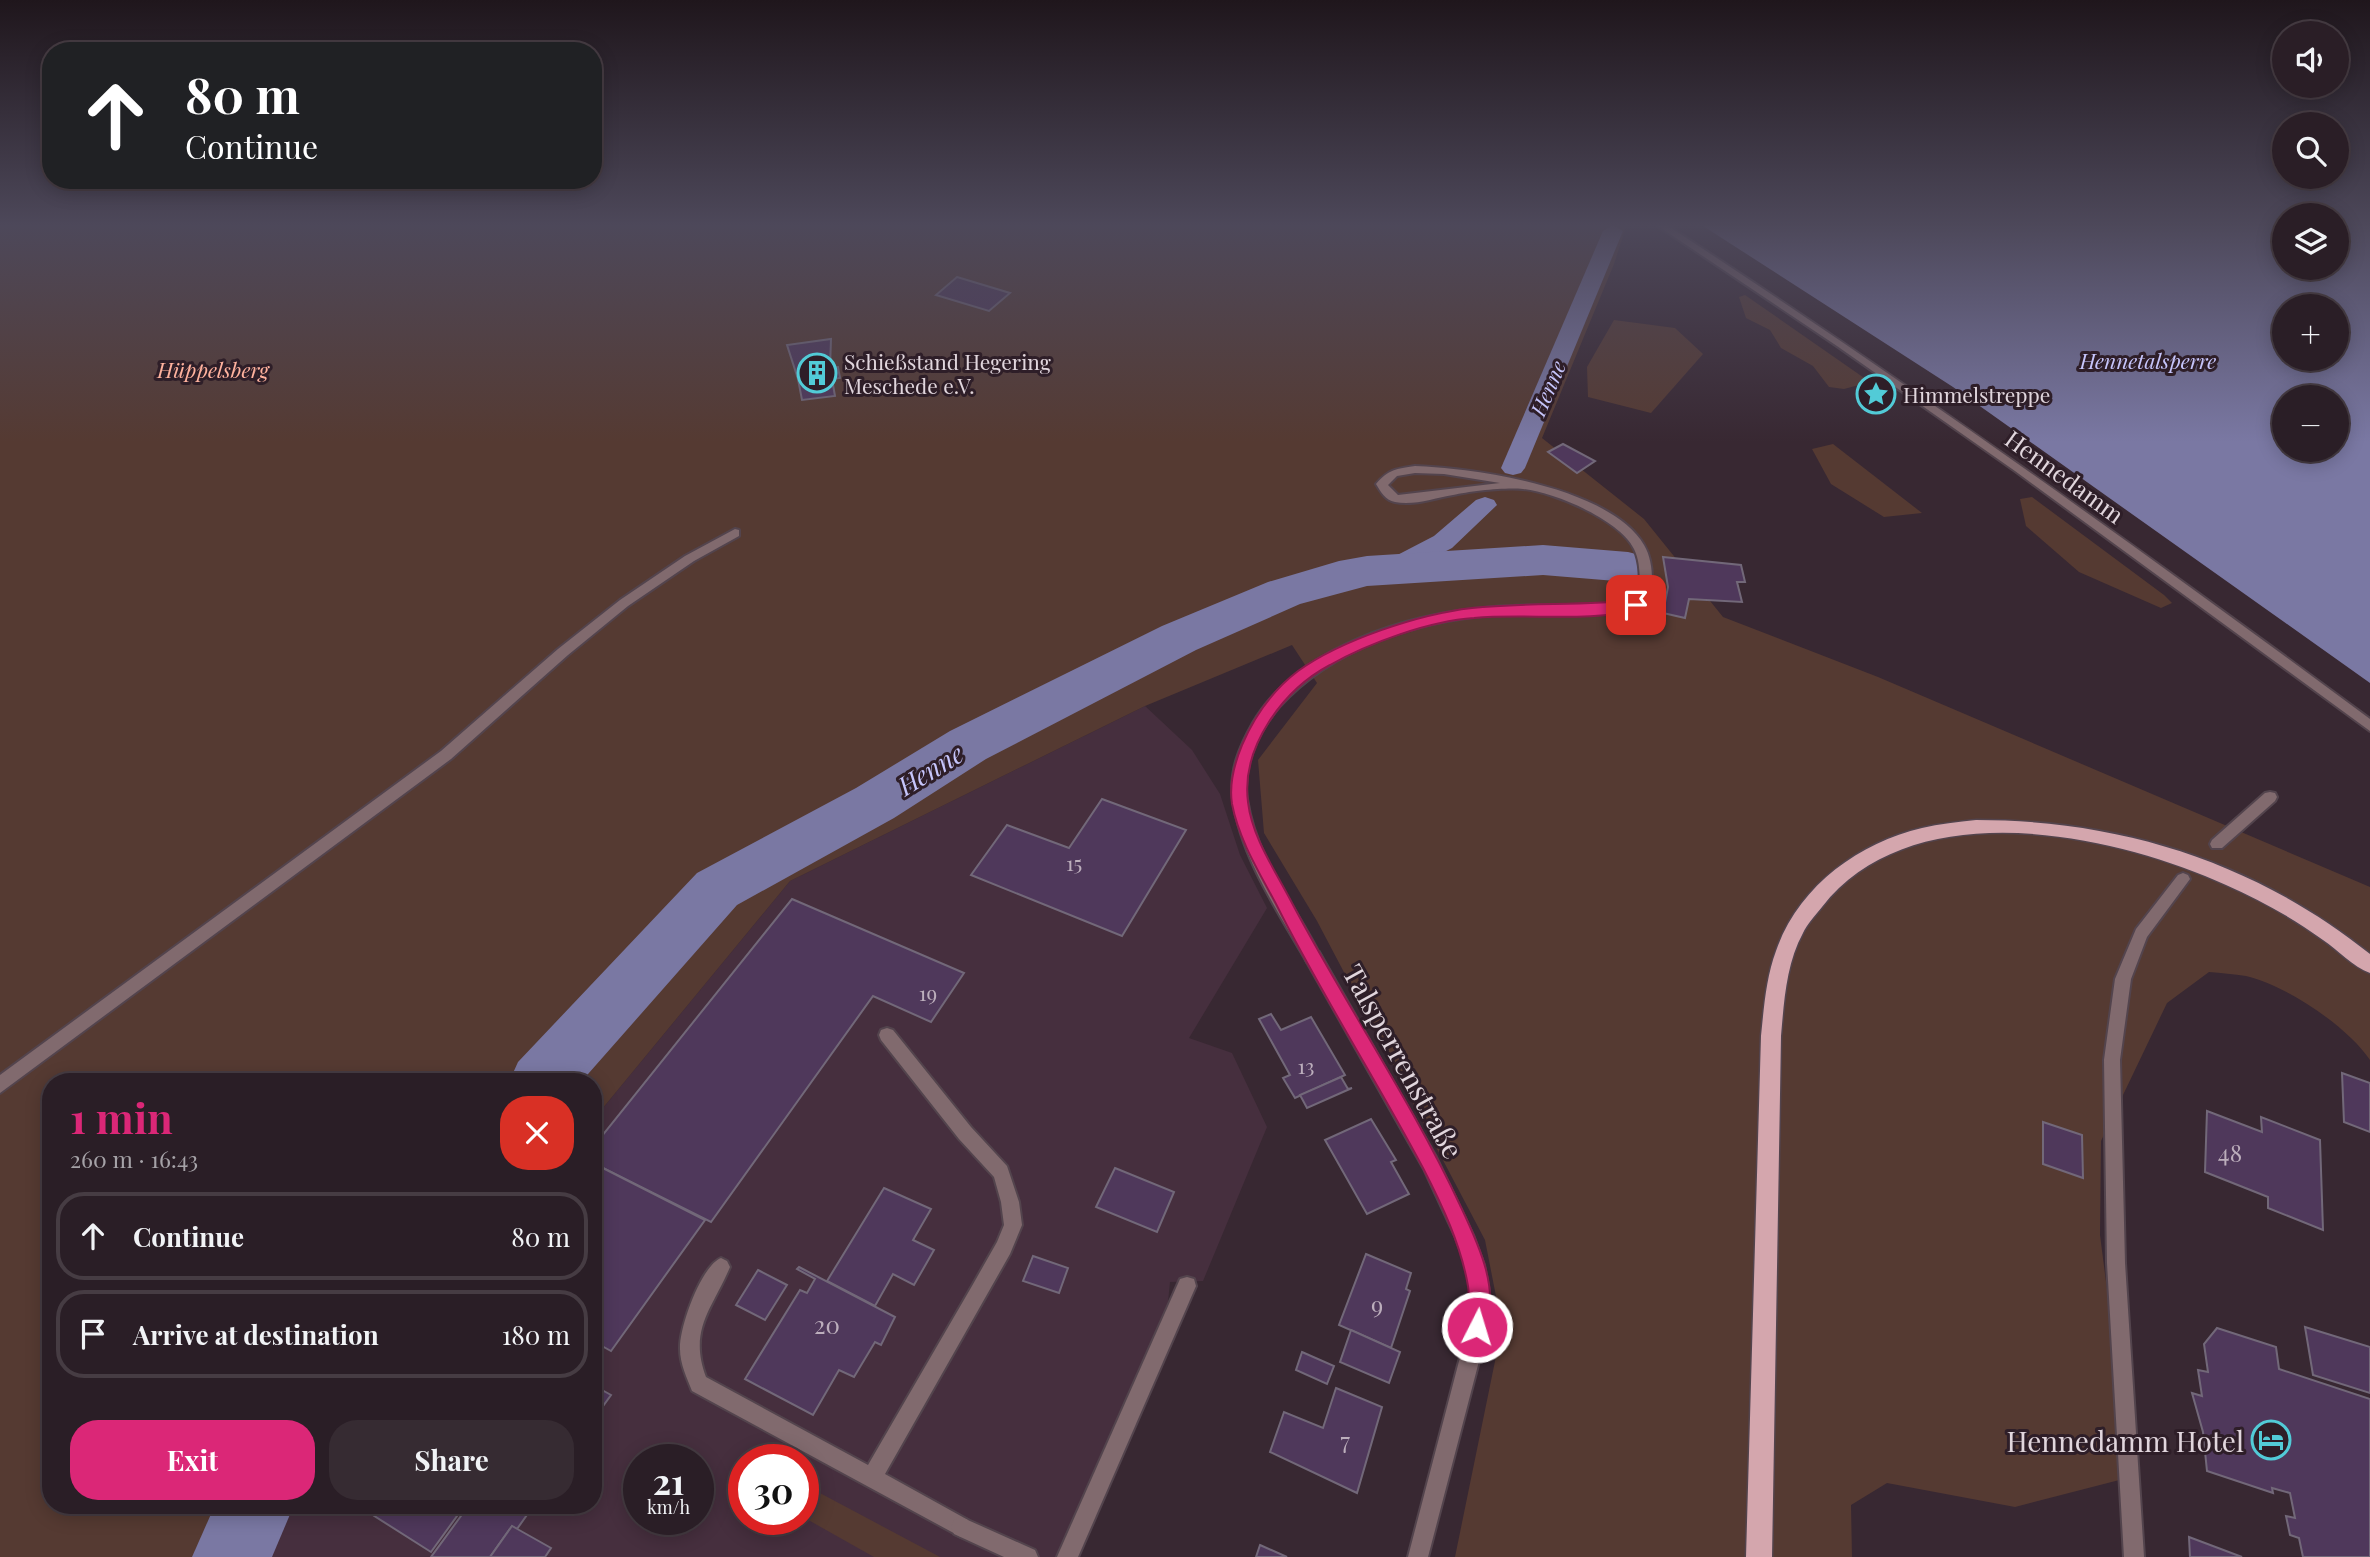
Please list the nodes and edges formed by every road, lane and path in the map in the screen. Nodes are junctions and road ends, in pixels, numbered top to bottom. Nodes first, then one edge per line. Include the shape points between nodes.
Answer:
1 (1768, 297) edge
2 (1521, 485) junction
3 (735, 533) dead end
4 (2370, 726) edge
5 (2270, 797) dead end
6 (2217, 844) dead end
7 (2183, 879) dead end
8 (2370, 965) edge
9 (887, 1035) dead end
10 (0, 1085) edge
11 (722, 1266) dead end
12 (1186, 1286) dead end
13 (871, 1479) junction
14 (1028, 1557) edge
15 (1067, 1557) edge
16 (1418, 1557) edge
17 (1759, 1557) edge
18 (2134, 1557) edge

1 - 4 street, Hennedamm via 1915,394
2 - 2 street via 1405,499 1389,495 1382,484 1390,474 1416,470 1485,475
2 - 16 street, Talsperrenstraße via 1598,511 1626,531 1642,552 1646,589 1641,602 1626,608 1484,611 1420,624 1324,661 1300,677 1261,720 1246,750 1240,777 1240,802 1251,839 1430,1163 1475,1265 1480,1291 1475,1342
3 - 10 street via 643,590 562,653 446,755
5 - 6 street
7 - 18 street via 2141,934 2123,979 2112,1059 2116,1263
8 - 17 main road via 2317,926 2242,884 2153,849 2088,833 1999,826 1928,833 1867,857 1826,887 1804,913 1788,943 1776,989 1771,1036
9 - 13 street via 1001,1172 1013,1225 979,1293
11 - 13 street via 706,1292 690,1337 690,1358 699,1384
12 - 15 street
13 - 14 street

